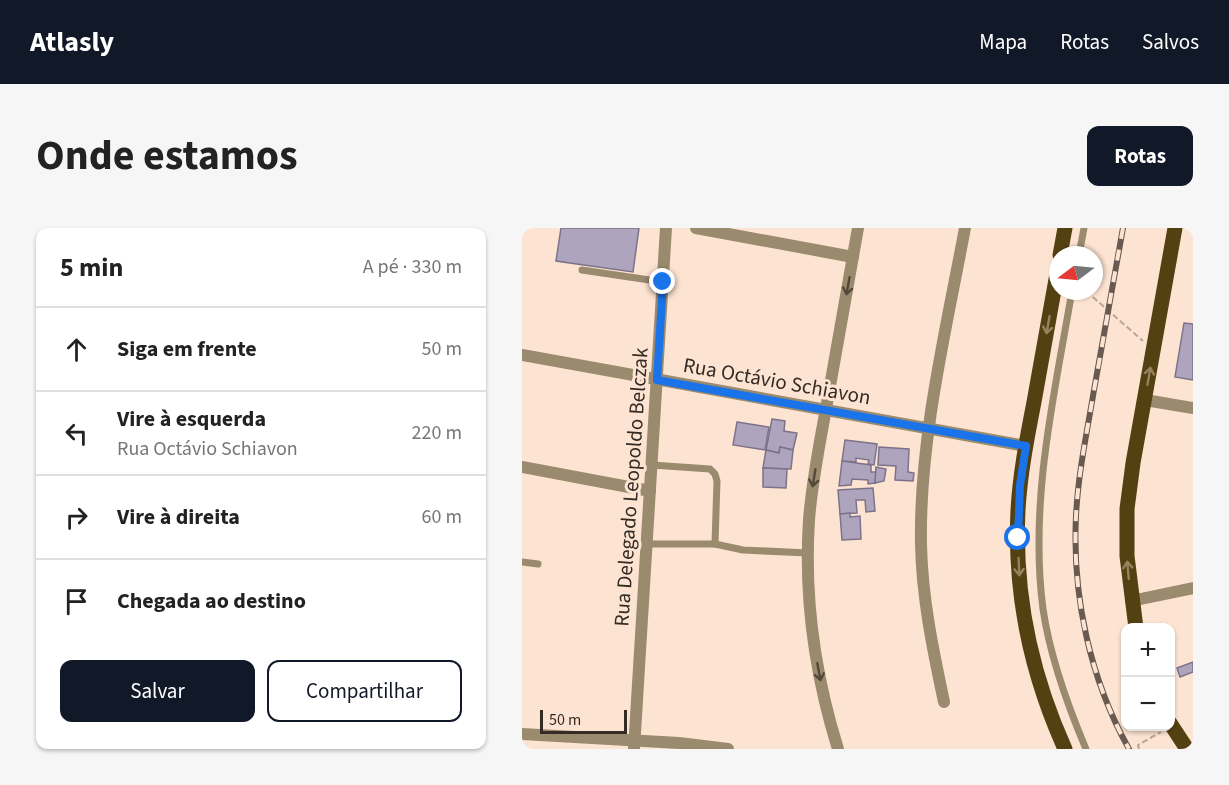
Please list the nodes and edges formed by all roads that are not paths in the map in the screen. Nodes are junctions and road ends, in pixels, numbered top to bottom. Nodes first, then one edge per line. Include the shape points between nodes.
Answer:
1 (666, 228) edge
2 (696, 228) edge
3 (858, 228) edge
4 (965, 228) edge
5 (1065, 228) edge
6 (1084, 228) edge
7 (1175, 228) edge
8 (1062, 246) edge
9 (1081, 246) edge
10 (853, 257) junction
11 (582, 270) dead end
12 (663, 282) junction
13 (1052, 300) edge
14 (1070, 300) edge
15 (522, 356) edge
16 (657, 380) junction
17 (1144, 400) junction
18 (1193, 408) edge
19 (826, 410) junction
20 (929, 428) junction
21 (1026, 446) junction
22 (652, 465) junction
23 (522, 467) edge
24 (650, 491) junction
25 (647, 544) junction
26 (715, 544) junction
27 (808, 553) junction
28 (522, 562) edge
29 (538, 564) dead end
30 (1193, 588) edge
31 (1131, 601) junction
32 (1135, 623) edge
33 (944, 702) dead end
34 (1171, 731) edge
35 (522, 734) edge
36 (634, 745) edge
37 (728, 749) edge
38 (838, 749) edge
39 (1065, 749) edge
40 (1086, 749) edge
41 (1187, 749) edge

1 - 12 street, Rua Delegado Leopoldo Belczak
2 - 10 street
3 - 10 street
4 - 20 street
5 - 8 main road
6 - 9 lane
17 -> 7 main road
10 -> 19 street
11 - 12 lane
12 - 16 street, Rua Delegado Leopoldo Belczak
13 -> 21 main road
14 - 40 lane via 1044,455 1038,529 1041,591 1050,646
15 - 16 street, Rua Octávio Schiavon
16 - 19 street, Rua Octávio Schiavon
16 - 22 street, Rua Delegado Leopoldo Belczak
17 - 18 street
31 -> 17 main road via 1127,509
19 - 20 street, Rua Octávio Schiavon
19 -> 27 street via 812,491
20 - 21 street, Rua Octávio Schiavon
20 - 33 street via 921,545 928,624
21 -> 39 main road via 1018,510 1021,599 1033,659
22 - 24 street, Rua Delegado Leopoldo Belczak
22 - 26 lane via 710,469 715,474
23 - 24 street
24 - 25 street, Rua Delegado Leopoldo Belczak
25 - 26 lane
25 - 36 street, Rua Delegado Leopoldo Belczak
26 - 27 lane via 743,550
27 -> 38 street via 817,663
28 - 29 lane
30 - 31 street
31 - 32 main road
34 - 41 main road
35 - 36 street
36 - 37 street via 679,742

